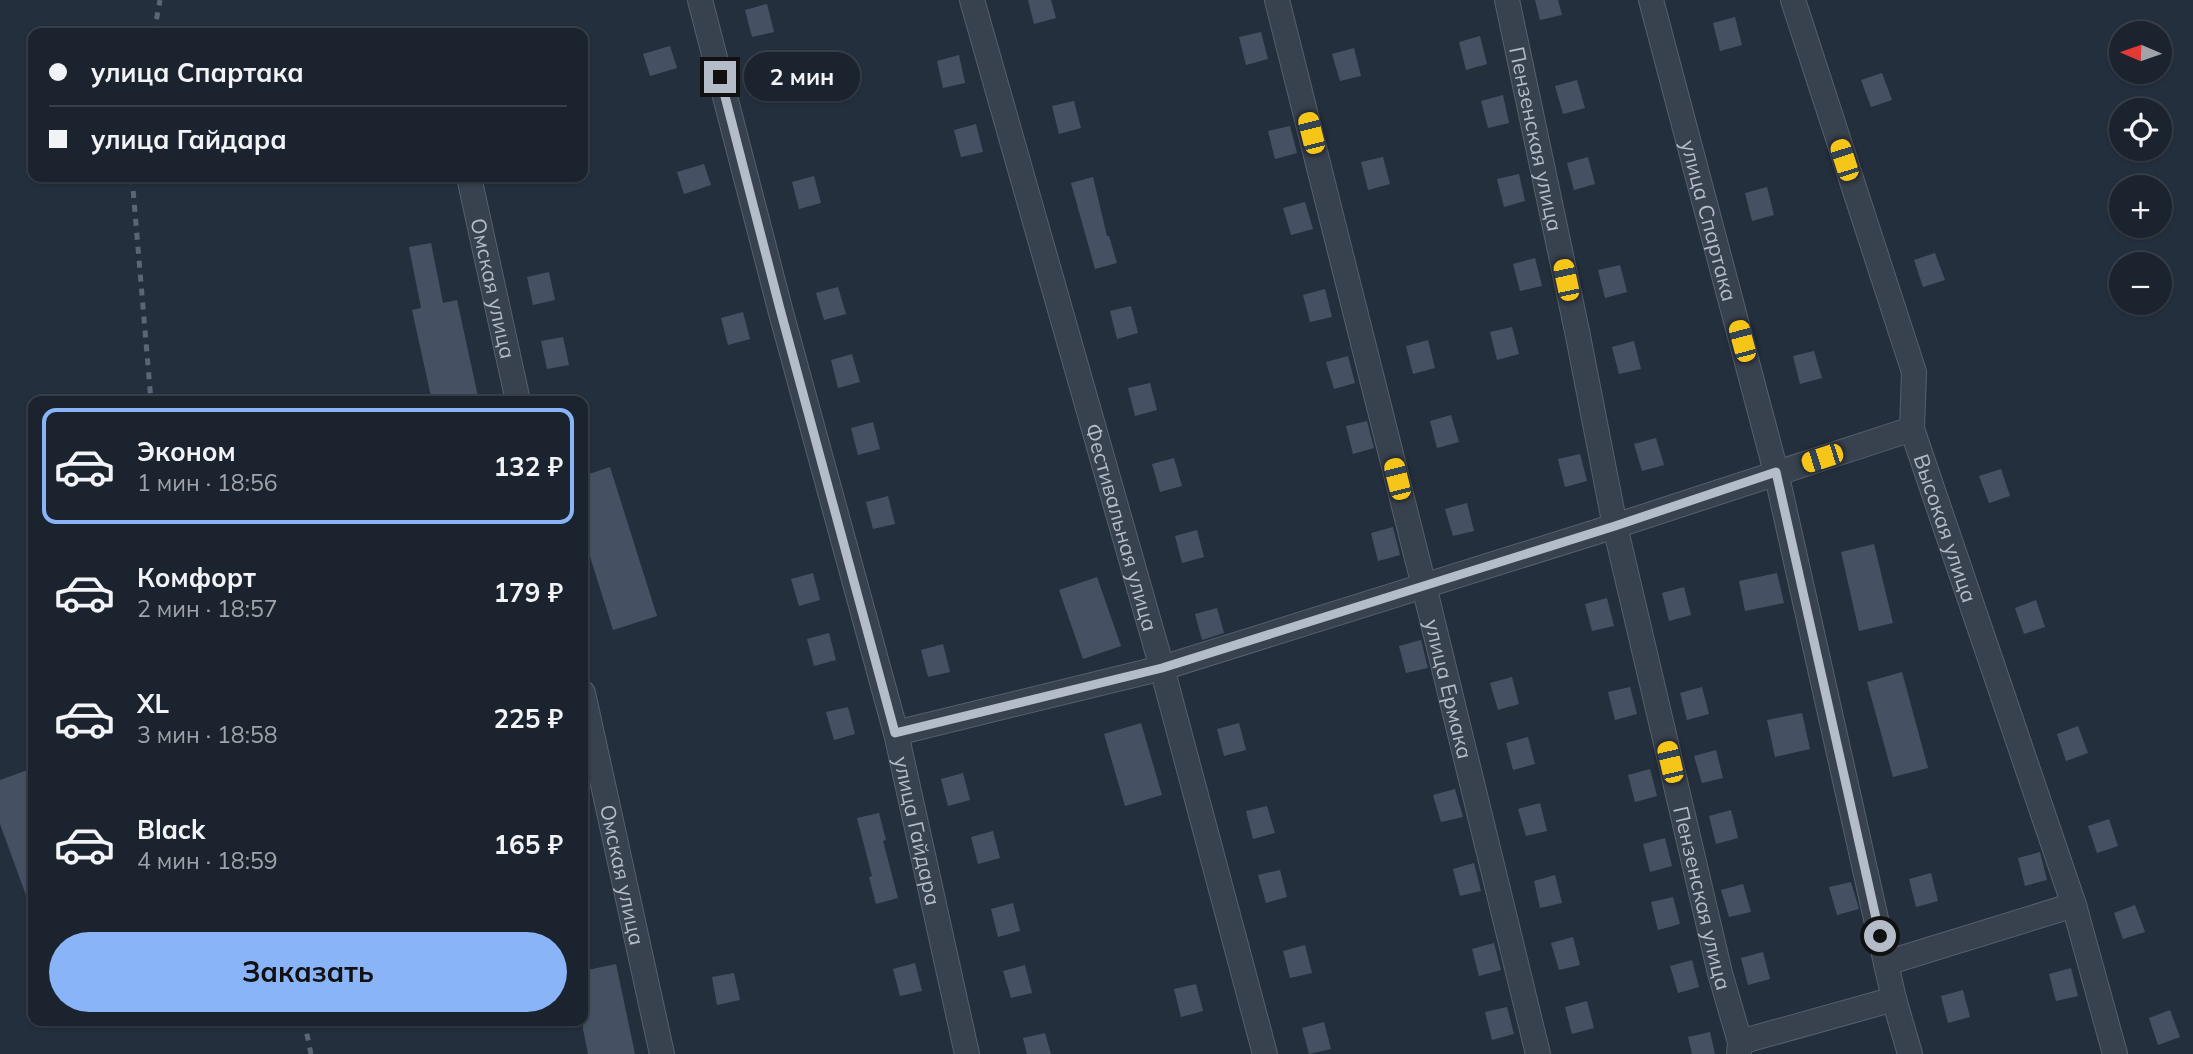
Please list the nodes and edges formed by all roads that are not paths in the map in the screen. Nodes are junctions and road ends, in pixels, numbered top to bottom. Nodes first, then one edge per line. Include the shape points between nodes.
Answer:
1 (700, 0) edge
2 (972, 0) edge
3 (1277, 0) edge
4 (1507, 0) edge
5 (1651, 0) edge
6 (1793, 0) edge
7 (470, 182) edge
8 (517, 396) edge
9 (1912, 429) junction
10 (1776, 472) junction
11 (1615, 526) junction
12 (1424, 586) junction
13 (1162, 668) junction
14 (588, 716) edge
15 (895, 733) junction
16 (2074, 905) junction
17 (1886, 963) junction
18 (1894, 999) junction
19 (1739, 1048) edge
20 (662, 1054) edge
21 (968, 1054) edge
22 (1265, 1054) edge
23 (1538, 1054) edge
24 (1910, 1054) edge
25 (2115, 1054) edge

1 - 15 street, улица Гайдара
2 - 13 street, Фестивальная улица
3 - 12 street, улица Ермака
4 - 11 street, Пензенская улица
5 - 10 street, улица Спартака
6 - 9 street, Высокая улица via 1914,372
7 - 8 street, Омская улица
9 - 10 street
9 - 16 street, Высокая улица
10 - 11 street
10 - 17 street, улица Спартака
11 - 12 street
11 - 19 street, Пензенская улица
12 - 13 street
12 - 23 street, улица Ермака
13 - 15 street
13 - 22 street, Фестивальная улица
14 - 20 street, Омская улица
15 - 21 street, улица Гайдара
16 - 17 street
16 - 25 street, Высокая улица
17 - 18 street, улица Спартака
18 - 19 street
18 - 24 street, улица Спартака

